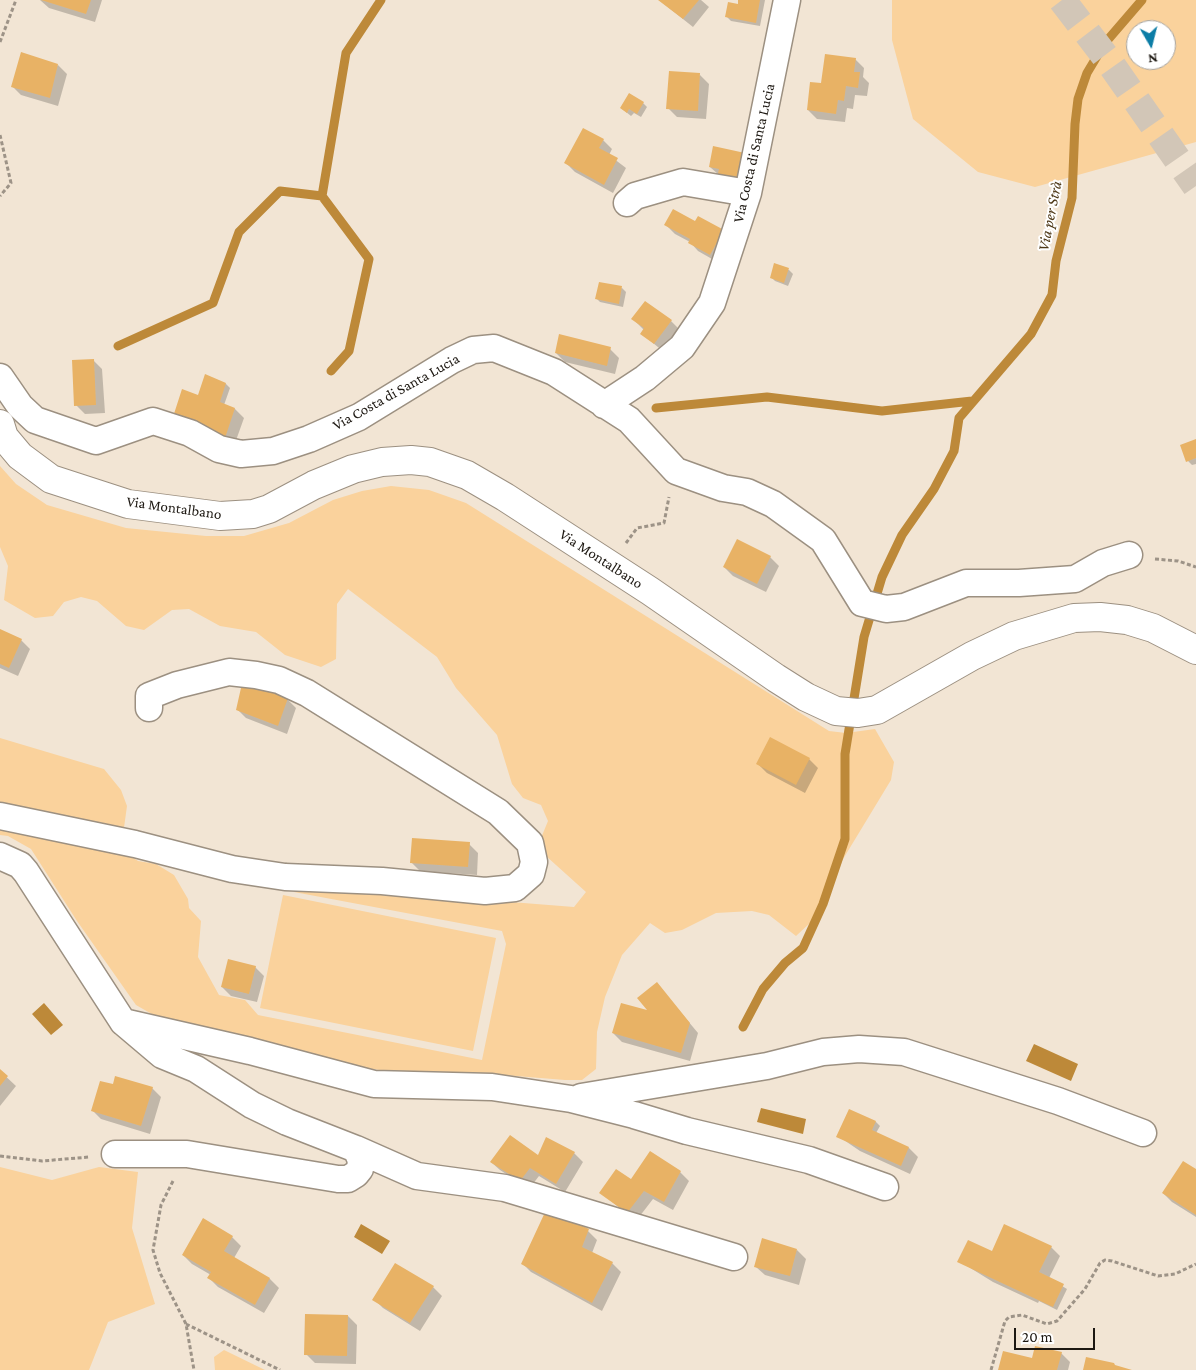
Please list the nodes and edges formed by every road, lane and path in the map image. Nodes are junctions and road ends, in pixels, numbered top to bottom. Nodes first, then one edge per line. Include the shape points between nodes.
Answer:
1 (16, 0) edge
2 (787, 0) edge
3 (0, 42) edge
4 (0, 135) edge
5 (748, 193) junction
6 (0, 196) edge
7 (627, 203) dead end
8 (0, 377) edge
9 (604, 405) junction
10 (0, 424) edge
11 (676, 470) junction
12 (581, 545) junction
13 (1129, 556) joint
14 (1196, 567) edge
15 (1196, 650) edge
16 (149, 708) dead end
17 (0, 816) edge
18 (0, 856) edge
19 (123, 1022) junction
20 (571, 1099) junction
21 (1143, 1133) dead end
22 (356, 1149) junction
23 (115, 1154) joint
24 (187, 1154) junction
25 (0, 1156) edge
26 (885, 1187) dead end
27 (734, 1257) dead end
28 (1196, 1264) edge
29 (186, 1324) junction
30 (194, 1370) edge
31 (280, 1370) edge
32 (991, 1370) edge

1 - 3 path
2 - 5 street, Via Costa di Santa Lucia
4 - 6 path via 11,183
5 - 7 street via 683,182 635,196
5 - 9 street, Via Costa di Santa Lucia via 712,303 682,346 645,378
8 - 9 street, Via Costa di Santa Lucia via 20,406 35,420 96,441 153,421 241,454 273,451 351,420 473,350 494,348 517,356 554,372
9 - 11 street, Via Costa di Santa Lucia via 629,420
10 - 12 street, Via Montalbano via 4,437 20,456 51,479 128,504 220,516 253,514 353,469 382,462 412,460 430,462 467,475
11 - 12 path via 664,523 637,528 630,539 619,546
11 - 13 street, Via Costa di Santa Lucia via 723,488 747,492 773,504 822,540 862,603 886,609 904,607 966,583 1075,579 1104,563
12 - 15 street, Via Montalbano via 776,678 836,711 858,713 877,710 1014,636 1074,618 1127,620 1161,631
13 - 14 path via 1178,561
16 - 17 street via 149,696 229,672 279,680 307,693 498,812 530,843 534,862 531,874 515,888 485,891 382,881 285,877 232,870 135,844
18 - 19 street via 20,865 26,872
19 - 20 street via 374,1084 492,1087
19 - 22 street via 162,1055 196,1069 252,1105
20 - 21 street via 757,1068 823,1052 859,1049 904,1052 1058,1100
20 - 26 street via 809,1160
22 - 24 street via 361,1160 360,1169 353,1176 338,1179
22 - 27 street via 417,1176 505,1188
23 - 24 street
23 - 25 path via 42,1161
24 - 29 path via 161,1205 152,1250
28 - 32 path via 1175,1274 1158,1276 1105,1260 1057,1322 1047,1324 1022,1315 1009,1317
29 - 30 path
29 - 31 path

